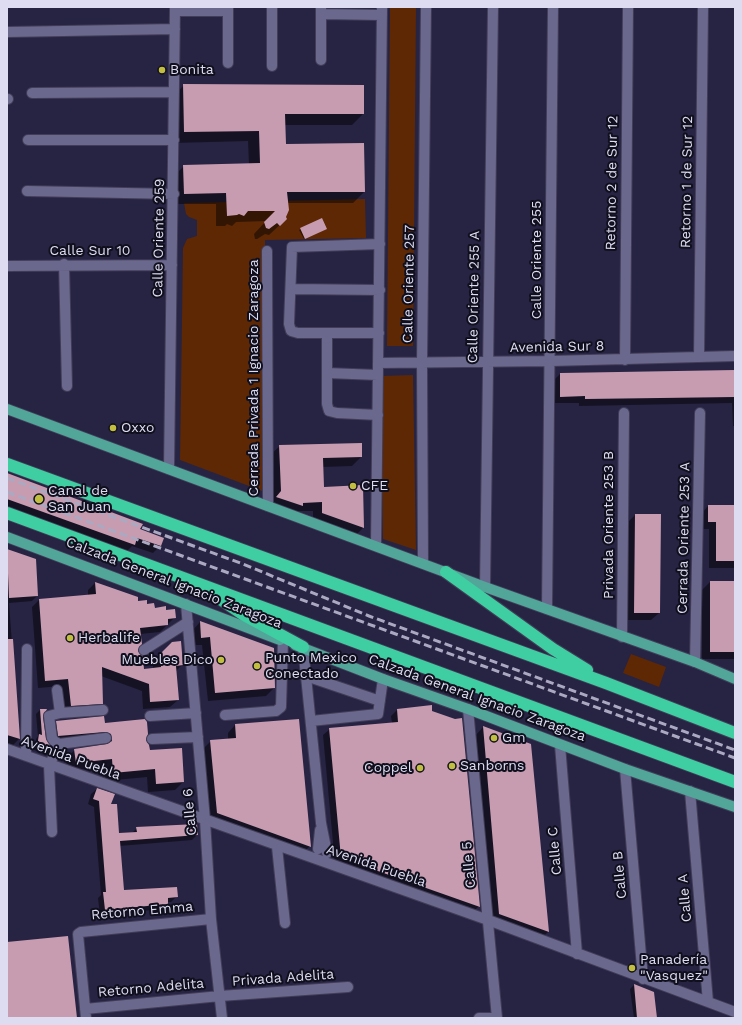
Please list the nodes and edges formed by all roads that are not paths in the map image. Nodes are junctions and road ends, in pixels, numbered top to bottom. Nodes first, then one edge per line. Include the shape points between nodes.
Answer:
1 (272, 7) edge
2 (426, 7) edge
3 (492, 7) edge
4 (553, 7) edge
5 (628, 7) edge
6 (703, 7) edge
7 (175, 9) edge
8 (228, 9) edge
9 (321, 10) edge
10 (382, 11) edge
11 (175, 29) junction
12 (7, 32) edge
13 (321, 60) dead end
14 (228, 64) dead end
15 (272, 66) dead end
16 (174, 92) junction
17 (32, 93) dead end
18 (28, 140) dead end
19 (174, 140) junction
20 (28, 192) dead end
21 (174, 194) junction
22 (380, 244) junction
23 (267, 251) dead end
24 (64, 264) junction
25 (172, 265) junction
26 (7, 266) edge
27 (291, 288) junction
28 (380, 290) junction
29 (327, 333) junction
30 (379, 333) junction
31 (735, 356) edge
32 (699, 357) junction
33 (625, 360) junction
34 (551, 361) junction
35 (488, 362) junction
36 (422, 363) junction
37 (378, 364) junction
38 (327, 373) junction
39 (378, 375) junction
40 (67, 386) dead end
41 (7, 409) edge
42 (624, 413) dead end
43 (700, 413) dead end
44 (378, 416) junction
45 (7, 464) edge
46 (169, 469) junction
47 (268, 506) junction
48 (7, 513) edge
49 (7, 536) edge
50 (376, 545) junction
51 (423, 562) junction
52 (446, 572) junction
53 (198, 583) junction
54 (485, 587) junction
55 (186, 604) junction
56 (547, 609) junction
57 (188, 622) junction
58 (622, 637) junction
59 (283, 641) junction
60 (302, 647) junction
61 (27, 649) dead end
62 (144, 650) dead end
63 (695, 662) junction
64 (306, 676) junction
65 (383, 679) junction
66 (735, 679) edge
67 (606, 683) junction
68 (57, 690) dead end
69 (380, 701) junction
70 (468, 709) junction
71 (103, 710) dead end
72 (196, 712) junction
73 (60, 713) junction
74 (225, 715) dead end
75 (150, 716) dead end
76 (311, 721) junction
77 (735, 733) edge
78 (198, 737) junction
79 (106, 738) dead end
80 (152, 739) dead end
81 (59, 744) junction
82 (560, 745) junction
83 (7, 749) edge
84 (26, 756) junction
85 (49, 766) junction
86 (625, 769) junction
87 (735, 782) edge
88 (690, 791) junction
89 (735, 807) edge
90 (205, 820) junction
91 (52, 832) dead end
92 (278, 847) junction
93 (323, 851) dead end
94 (211, 919) junction
95 (488, 920) junction
96 (285, 923) dead end
97 (577, 954) junction
98 (643, 979) junction
99 (348, 987) dead end
100 (220, 996) junction
101 (708, 1002) junction
102 (735, 1012) edge
103 (85, 1013) edge
104 (222, 1018) edge
105 (479, 1018) edge
106 (497, 1018) edge

1 - 15 street
2 - 36 street, Calle Oriente 257
3 - 35 street, Calle Oriente 255 A
4 - 34 street, Calle Oriente 255
5 - 33 street, Retorno 2 de Sur 12
6 - 32 street, Retorno 1 de Sur 12
7 - 8 street
7 - 11 street, Calle Oriente 259
8 - 14 street
9 - 10 street
9 - 13 street
10 - 22 street, Calle Oriente 257
11 - 12 street
11 - 16 street, Calle Oriente 259
16 - 17 street
16 - 19 street, Calle Oriente 259
18 - 19 street
19 - 21 street, Calle Oriente 259
20 - 21 street
21 - 25 street, Calle Oriente 259
22 - 27 street via 292,247
22 - 28 street, Calle Oriente 257
23 - 47 street, Cerrada Privada 1 Ignacio Zaragoza
24 - 25 street, Calle Sur 10
24 - 26 street, Calle Sur 10
24 - 40 street
25 - 46 street, Calle Oriente 259
27 - 28 street
27 - 29 street via 291,331
28 - 30 street, Calle Oriente 257
29 - 30 street
29 - 38 street
30 - 37 street, Calle Oriente 257
31 - 32 street, Avenida Sur 8
32 - 33 street, Avenida Sur 8
33 - 34 street, Avenida Sur 8
34 - 35 street, Avenida Sur 8
34 - 56 street, Calle Oriente 255
35 - 36 street, Avenida Sur 8
35 - 54 street, Calle Oriente 255 A
36 - 37 street, Avenida Sur 8
36 - 51 street, Calle Oriente 257
37 - 39 street, Calle Oriente 257
38 - 39 street
38 - 44 street via 329,411 337,414
39 - 44 street, Calle Oriente 257
41 - 46 main road
42 - 58 street, Privada Oriente 253 B
43 - 63 street, Cerrada Oriente 253 A
44 - 50 street, Calle Oriente 257
45 - 67 highway
46 - 47 main road
47 - 50 main road
48 - 53 highway, Calzada General Ignacio Zaragoza
49 - 55 main road, Calzada General Ignacio Zaragoza
50 - 51 main road
51 - 52 main road
52 - 54 main road
52 - 67 highway via 553,649
53 - 60 highway via 219,600
53 - 87 highway, Calzada General Ignacio Zaragoza
54 - 56 main road
55 - 57 street, Calle 6
55 - 59 main road, Calzada General Ignacio Zaragoza
56 - 58 main road
57 - 62 street
57 - 72 street, Calle 6
58 - 63 main road
59 - 60 main road, Calzada General Ignacio Zaragoza
59 - 74 street via 281,707 276,711
60 - 64 street
60 - 65 main road, Calzada General Ignacio Zaragoza
61 - 84 street
63 - 66 main road
64 - 69 street
64 - 76 street
65 - 69 street
65 - 70 main road, Calzada General Ignacio Zaragoza
67 - 77 highway
68 - 73 street
69 - 76 street via 378,714
70 - 82 main road, Calzada General Ignacio Zaragoza
70 - 95 street, Calle 5
71 - 73 street
72 - 75 street
72 - 78 street, Calle 6
73 - 81 street via 49,716 52,738
76 - 93 street
78 - 80 street
78 - 90 street, Calle 6
79 - 81 street
81 - 85 street
82 - 86 main road, Calzada General Ignacio Zaragoza
82 - 97 street, Calle C
83 - 84 street, Avenida Puebla
84 - 85 street, Avenida Puebla
85 - 90 street, Avenida Puebla
85 - 91 street
86 - 88 main road, Calzada General Ignacio Zaragoza
86 - 98 street, Calle B
88 - 89 main road, Calzada General Ignacio Zaragoza
88 - 101 street, Calle A
90 - 92 street, Avenida Puebla
90 - 94 street, Calle 6
92 - 95 street, Avenida Puebla
92 - 96 street
94 - 100 street, Calle 6
94 - 103 street, Retorno Emma via 84,931 78,934
95 - 97 street, Avenida Puebla
95 - 106 street, Calle 5
97 - 98 street, Avenida Puebla
98 - 101 street, Avenida Puebla
99 - 100 street, Privada Adelita
100 - 103 street, Retorno Adelita
100 - 104 street, Calle 6
101 - 102 street, Avenida Puebla
105 - 106 street

